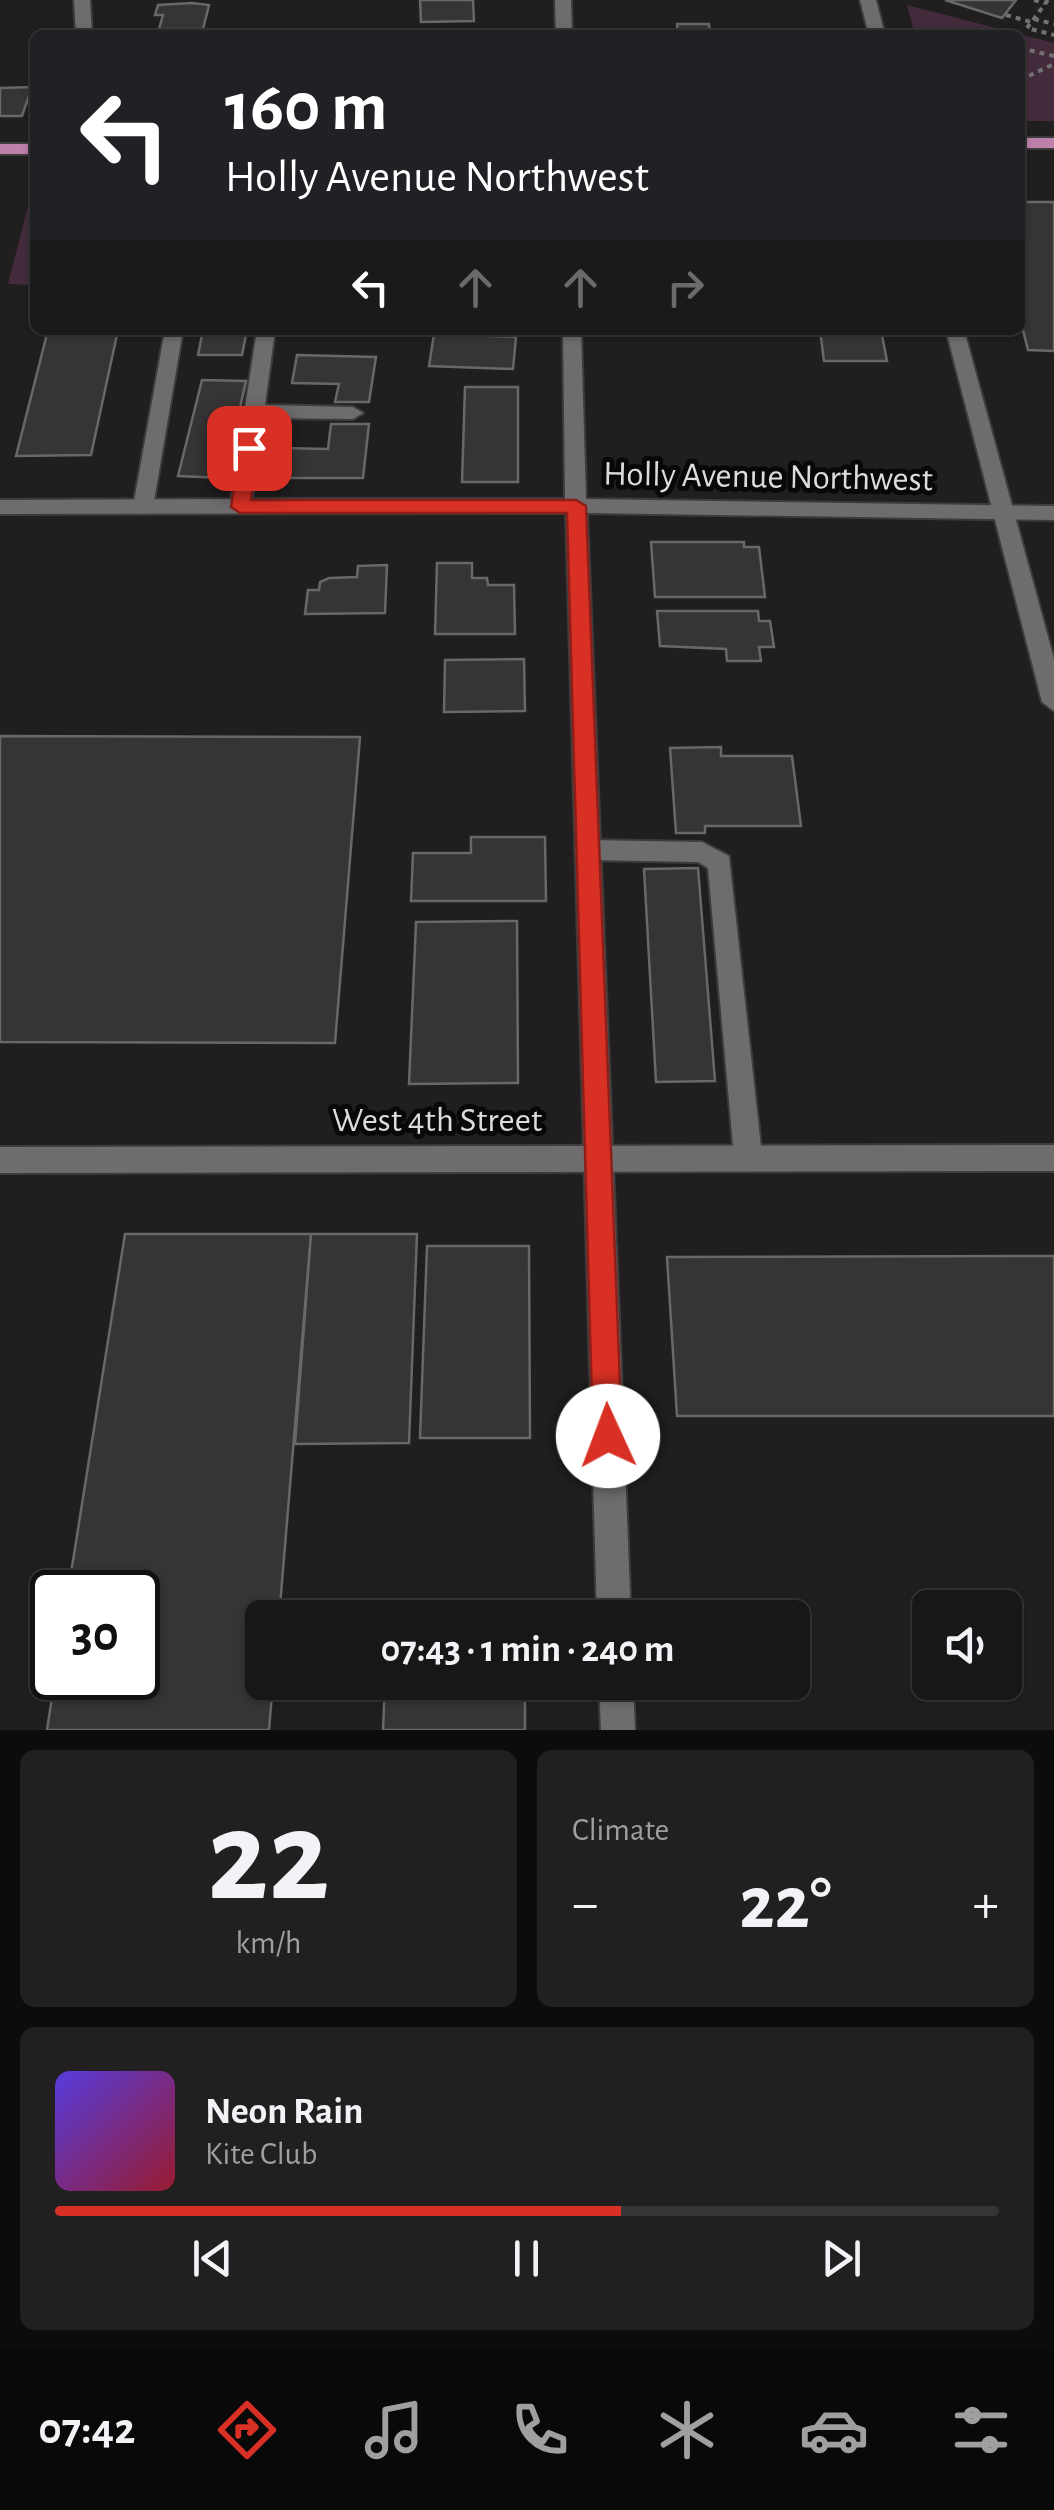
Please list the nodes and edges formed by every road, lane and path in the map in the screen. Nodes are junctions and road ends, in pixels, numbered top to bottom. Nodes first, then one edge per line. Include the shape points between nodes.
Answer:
1 (82, 0) edge
2 (563, 0) edge
3 (868, 0) edge
4 (1034, 0) edge
5 (1046, 2) edge
6 (1006, 15) dead end
7 (1033, 20) junction
8 (1054, 24) edge
9 (84, 30) edge
10 (564, 30) edge
11 (877, 30) edge
12 (1054, 35) edge
13 (1025, 49) edge
14 (1054, 56) edge
15 (1054, 64) edge
16 (1025, 78) edge
17 (1054, 143) edge
18 (1025, 144) edge
19 (0, 149) edge
20 (30, 149) edge
21 (173, 335) edge
22 (265, 335) edge
23 (572, 335) edge
24 (956, 335) edge
25 (254, 411) junction
26 (354, 413) dead end
27 (576, 506) junction
28 (143, 507) junction
29 (240, 507) junction
30 (0, 508) edge
31 (1054, 513) edge
32 (1004, 514) junction
33 (1054, 702) edge
34 (587, 850) junction
35 (600, 1156) junction
36 (748, 1156) junction
37 (1054, 1158) edge
38 (0, 1160) edge
39 (613, 1600) edge
40 (617, 1700) edge
41 (618, 1730) edge

1 - 9 street
2 - 10 street
3 - 11 street
4 - 5 path
5 - 7 path
6 - 7 path
7 - 8 path
7 - 12 path via 1027,28
13 - 14 path
15 - 16 path
17 - 18 main road
19 - 20 main road
21 - 28 street
22 - 25 street
23 - 27 street
24 - 32 street
25 - 26 street
25 - 29 street
27 - 29 street, Holly Avenue Northwest
27 - 32 street, Holly Avenue Northwest
27 - 34 street
28 - 29 street, Holly Avenue Northwest
28 - 30 street, Holly Avenue Northwest
31 - 32 street, Holly Avenue Northwest
32 - 33 street
34 - 35 street
34 - 36 street via 702,852 720,863
35 - 36 street, West 4th Street
35 - 38 street, West 4th Street
35 - 39 street
36 - 37 street, West 4th Street
40 - 41 street

